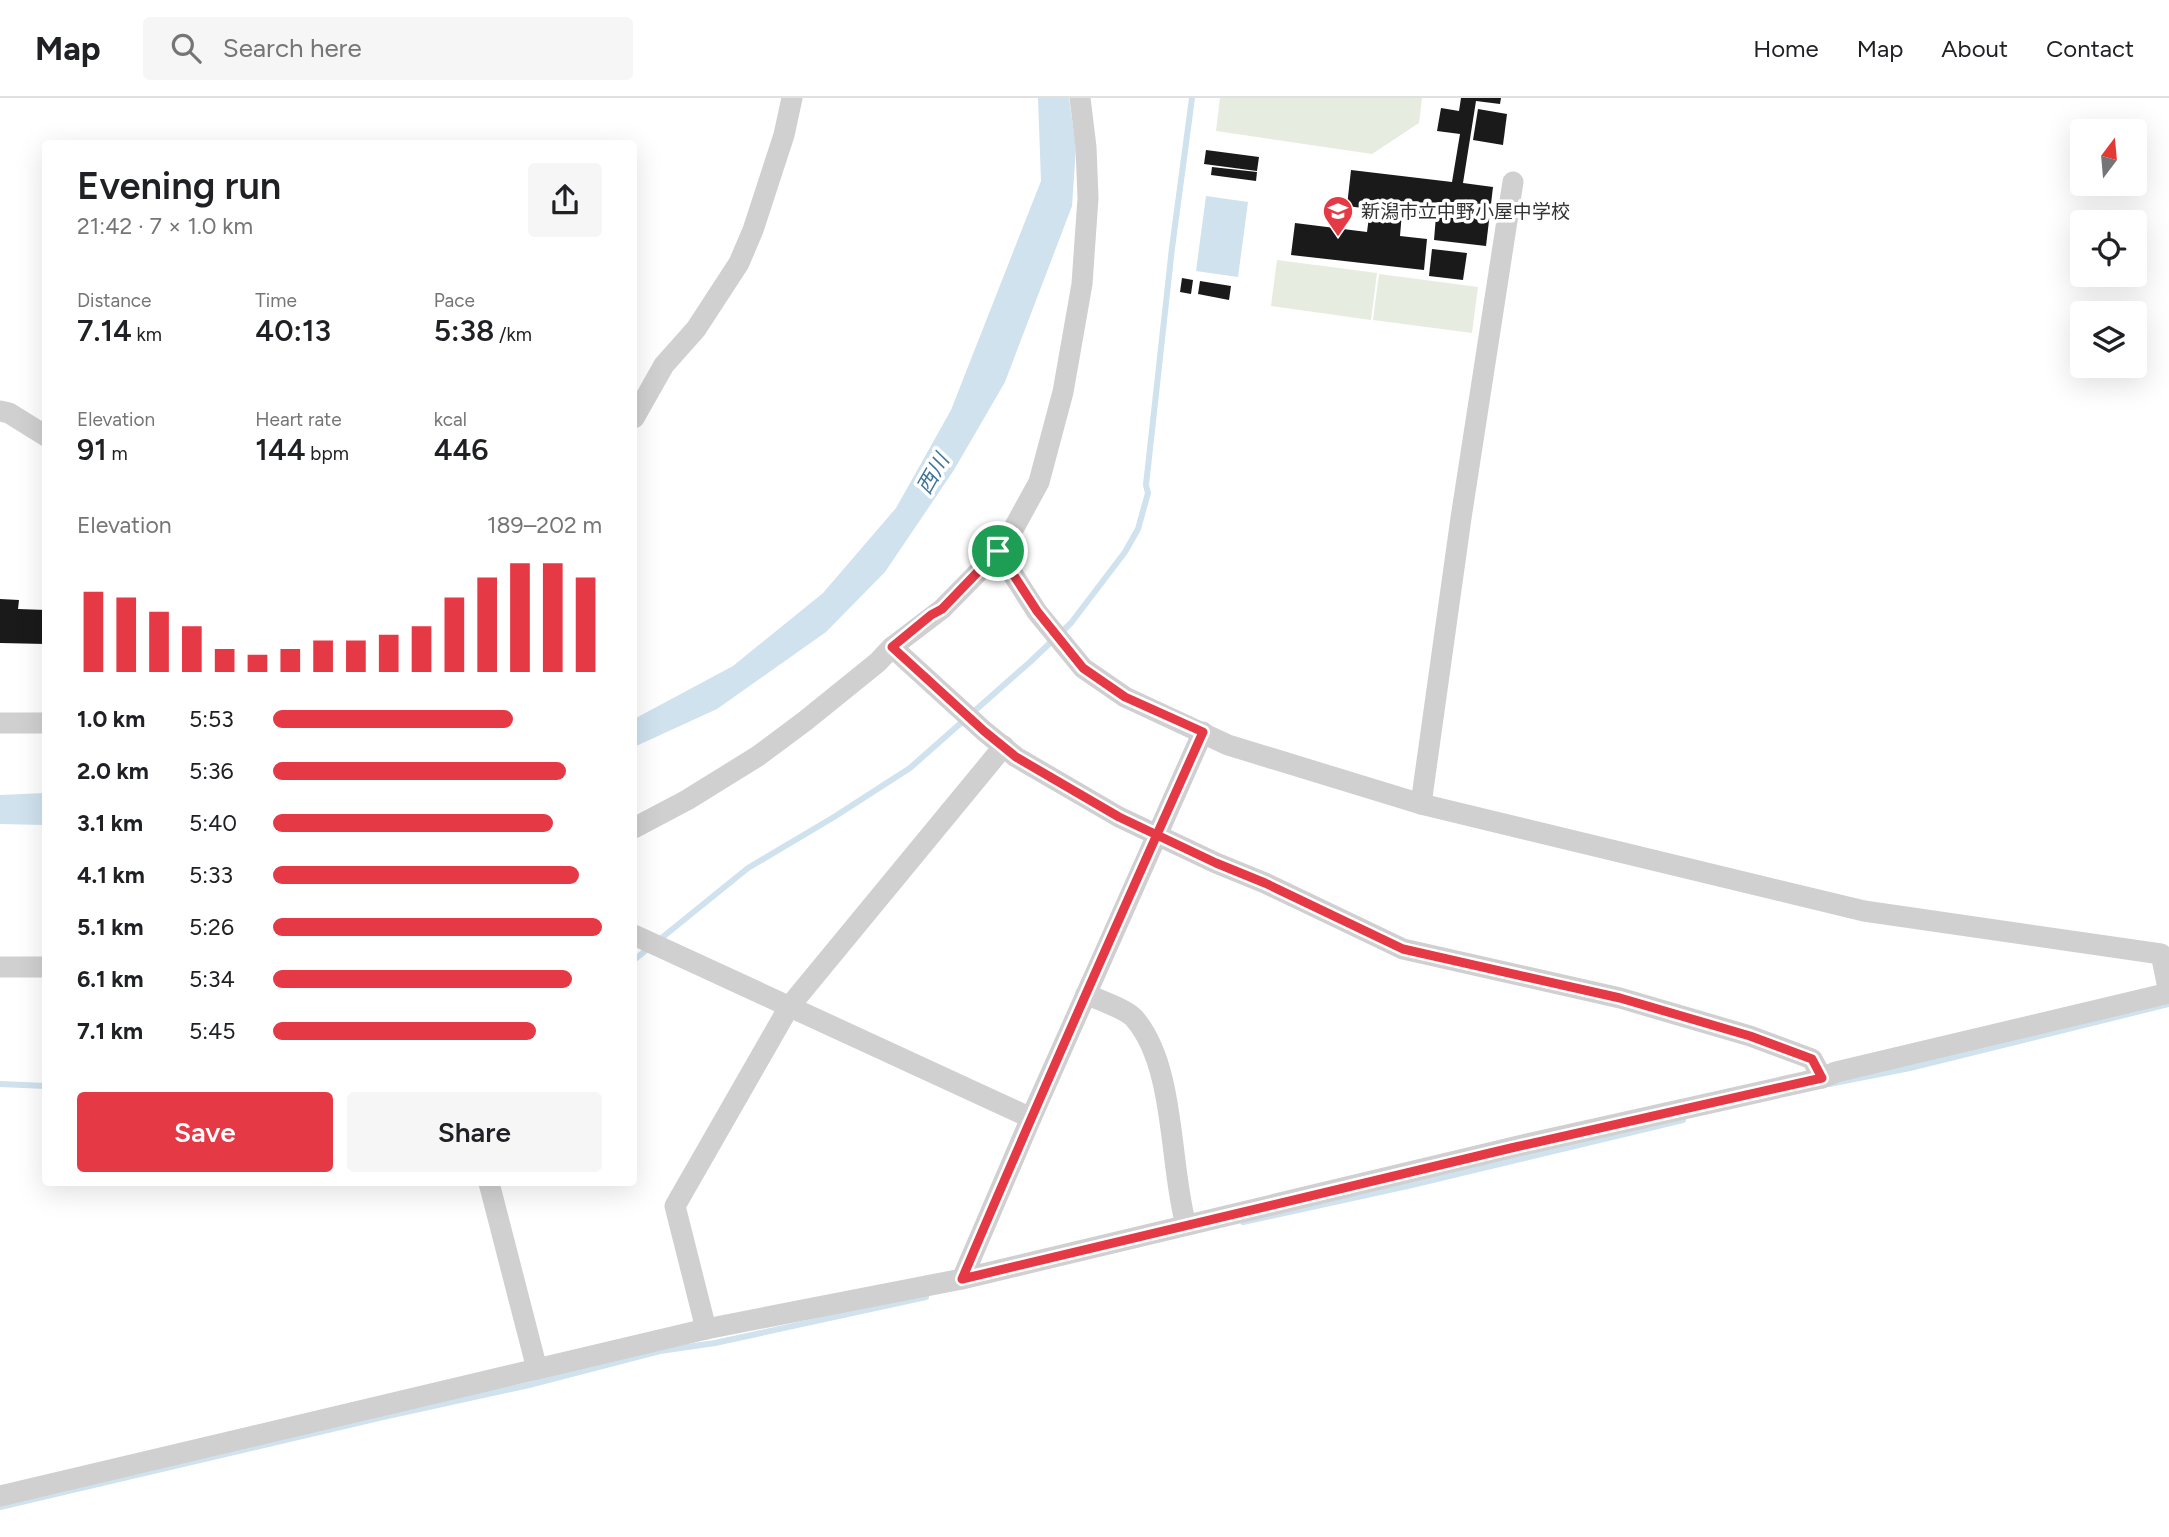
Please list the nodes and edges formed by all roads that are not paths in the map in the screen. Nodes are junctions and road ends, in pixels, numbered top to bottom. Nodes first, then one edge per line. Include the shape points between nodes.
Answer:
1 (792, 98) edge
2 (1080, 98) edge
3 (1513, 183) dead end
4 (637, 413) edge
5 (3, 417) edge
6 (42, 434) edge
7 (998, 551) junction
8 (892, 647) junction
9 (0, 723) edge
10 (42, 723) edge
11 (1203, 732) junction
12 (1004, 746) junction
13 (1421, 804) junction
14 (637, 826) edge
15 (1157, 835) junction
16 (637, 936) edge
17 (0, 967) edge
18 (42, 967) edge
19 (1086, 993) junction
20 (2169, 993) edge
21 (789, 1007) junction
22 (1822, 1078) junction
23 (1031, 1118) junction
24 (490, 1186) edge
25 (1186, 1225) junction
26 (962, 1279) junction
27 (706, 1329) junction
28 (537, 1369) junction
29 (0, 1496) edge

1 - 4 street via 740,263 696,329 664,365
2 - 7 street via 1088,198 1082,285 1063,392 1039,482
3 - 13 street
5 - 6 street
7 - 8 street via 942,609
7 - 11 street via 1037,611 1083,668 1125,697
8 - 12 street
8 - 14 street via 758,756
9 - 10 street
11 - 13 street via 1228,745
11 - 15 street
12 - 15 street via 1119,817
12 - 21 street
13 - 20 street via 1864,911 2161,954
15 - 19 street
15 - 22 street via 1403,949 1620,998 1750,1036 1812,1059
16 - 21 street
17 - 18 street
19 - 23 street
19 - 25 street via 1133,1016 1154,1048
20 - 22 street
21 - 23 street
21 - 27 street via 675,1206
22 - 25 street
23 - 26 street
24 - 28 street
25 - 26 street
26 - 27 street
27 - 28 street
28 - 29 street

